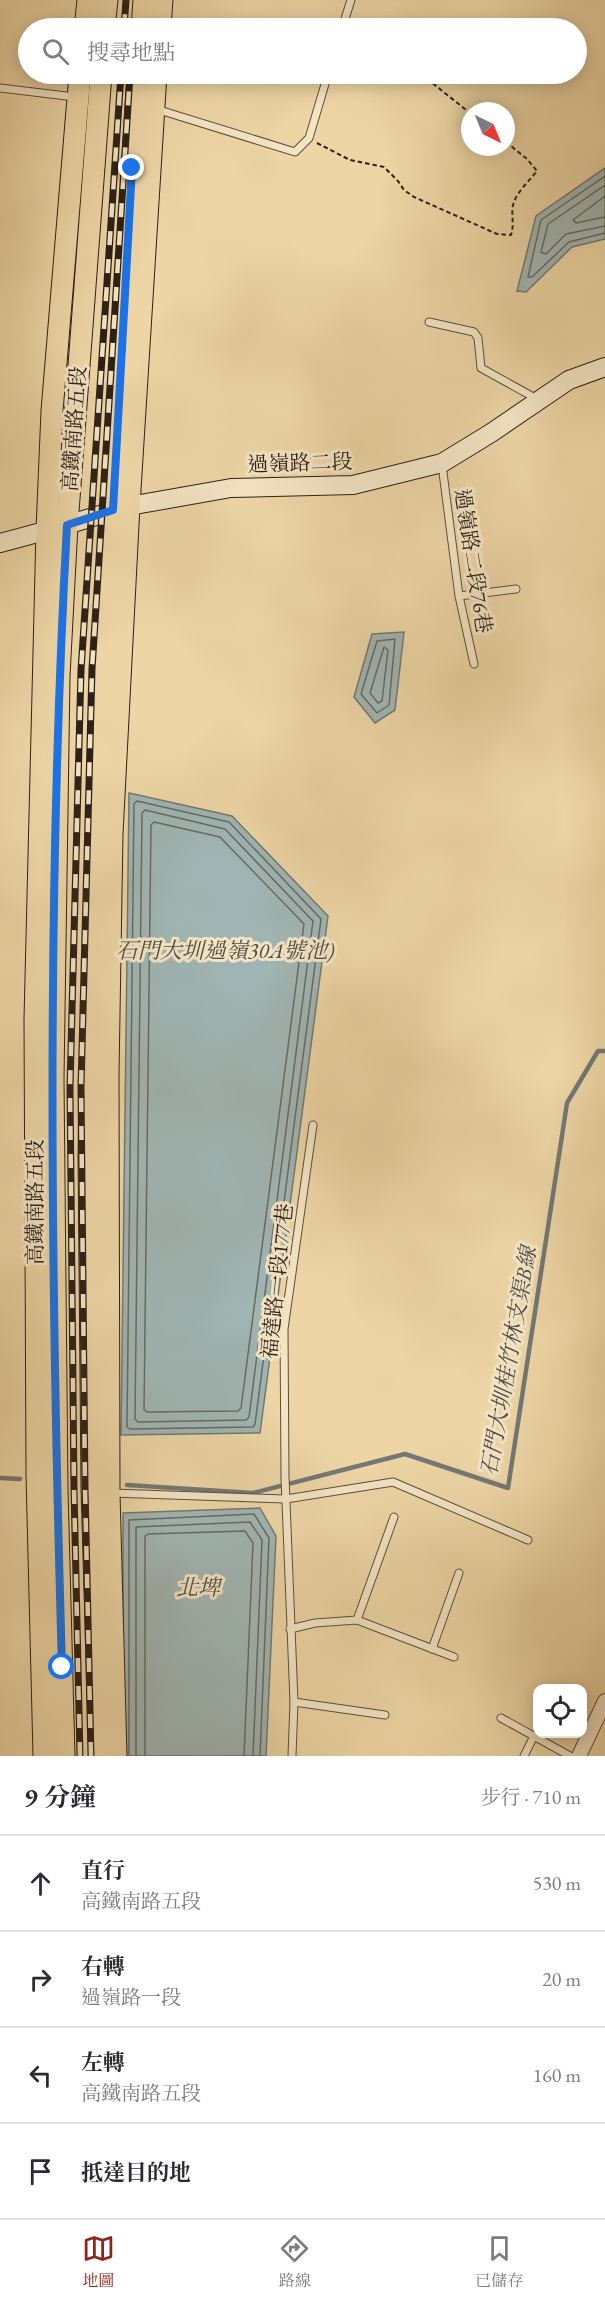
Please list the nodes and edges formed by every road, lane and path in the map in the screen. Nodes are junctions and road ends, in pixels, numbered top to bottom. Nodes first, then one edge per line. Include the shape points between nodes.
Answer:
1 (87, 0) edge
2 (107, 0) edge
3 (144, 0) edge
4 (162, 0) edge
5 (351, 0) edge
6 (347, 11) junction
7 (86, 18) edge
8 (105, 18) edge
9 (143, 18) edge
10 (161, 18) edge
11 (345, 18) edge
12 (356, 18) edge
13 (79, 84) edge
14 (99, 84) edge
15 (137, 84) edge
16 (155, 84) edge
17 (325, 84) edge
18 (434, 84) edge
19 (0, 88) edge
20 (78, 98) junction
21 (461, 106) edge
22 (154, 108) junction
23 (309, 138) junction
24 (515, 149) edge
25 (150, 170) junction
26 (127, 251) junction
27 (429, 322) dead end
28 (605, 367) edge
29 (538, 399) junction
30 (442, 463) junction
31 (121, 508) junction
32 (67, 525) junction
33 (47, 530) junction
34 (0, 543) edge
35 (516, 589) dead end
36 (459, 596) junction
37 (474, 664) dead end
38 (53, 1079) junction
39 (313, 1125) dead end
40 (34, 1176) junction
41 (90, 1260) junction
42 (109, 1341) junction
43 (109, 1493) junction
44 (286, 1495) junction
45 (393, 1517) dead end
46 (528, 1540) dead end
47 (459, 1573) dead end
48 (357, 1620) junction
49 (290, 1629) junction
50 (432, 1649) junction
51 (454, 1657) dead end
52 (605, 1701) edge
53 (294, 1702) junction
54 (385, 1715) dead end
55 (501, 1718) dead end
56 (533, 1735) edge
57 (533, 1738) edge
58 (538, 1738) edge
59 (44, 1756) edge
60 (64, 1756) edge
61 (100, 1756) edge
62 (116, 1756) edge
63 (292, 1756) edge
64 (524, 1756) edge
65 (570, 1756) edge
66 (579, 1756) edge

1 - 7 main road
2 - 8 main road
3 - 9 main road
4 - 10 main road
5 - 6 lane
6 - 11 lane
6 - 12 path
13 - 20 main road, 高鐵南路五段
14 - 32 main road, 高鐵南路五段
15 - 26 main road, 高鐵南路五段
16 - 22 main road, 高鐵南路五段
17 - 23 lane
18 - 21 path
19 - 20 lane
20 - 33 main road, 高鐵南路五段 via 52,411
22 - 23 lane via 295,152
22 - 25 main road, 高鐵南路五段
23 - 24 path via 350,160 384,167 414,198 496,234 511,235 513,202 537,171
25 - 26 main road
25 - 31 main road, 高鐵南路五段
26 - 31 main road, 高鐵南路五段
27 - 29 lane via 474,332 481,368
28 - 29 street, 過嶺路二段 via 569,380
29 - 30 street, 過嶺路二段
30 - 31 street, 過嶺路二段 via 353,485 231,488
30 - 36 lane, 過嶺路二段76巷
31 - 32 street, 過嶺路二段
31 - 41 main road, 高鐵南路五段 via 101,671
31 - 42 main road, 高鐵南路五段 via 111,834
32 - 33 street, 過嶺路二段
32 - 38 main road, 高鐵南路五段 via 59,676
33 - 34 street, 過嶺路二段
33 - 40 main road, 高鐵南路五段
35 - 36 lane
36 - 37 lane, 過嶺路二段76巷
38 - 40 main road
38 - 60 main road, 高鐵南路五段
39 - 44 lane, 福達路一段177巷 via 284,1329
40 - 59 main road, 高鐵南路五段
41 - 42 main road
41 - 61 main road, 高鐵南路五段
42 - 43 main road, 高鐵南路五段
43 - 44 lane
43 - 62 main road, 高鐵南路五段
44 - 46 lane via 393,1482
44 - 49 lane
45 - 48 lane
47 - 50 lane
48 - 49 lane
48 - 50 lane
49 - 53 lane
50 - 51 lane
52 - 66 street
53 - 54 lane
53 - 63 lane
55 - 56 lane
57 - 64 lane
58 - 65 lane

